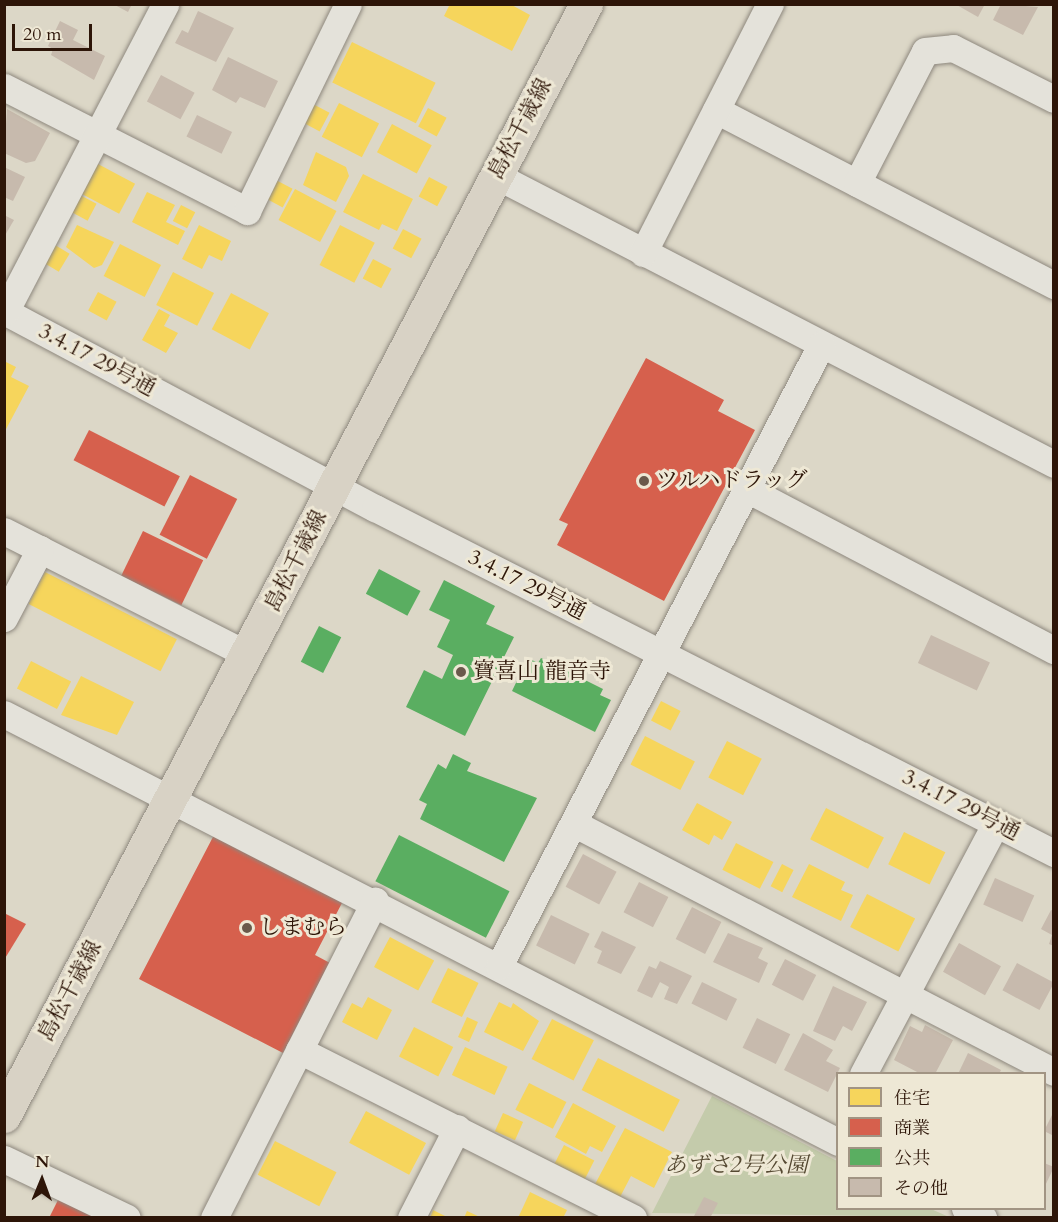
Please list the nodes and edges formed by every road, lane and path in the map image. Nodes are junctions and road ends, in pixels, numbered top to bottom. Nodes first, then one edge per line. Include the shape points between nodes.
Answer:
1 (165, 4) edge
2 (348, 4) edge
3 (586, 4) edge
4 (770, 4) edge
5 (4, 87) edge
6 (1053, 99) edge
7 (716, 110) junction
8 (97, 135) junction
9 (495, 176) junction
10 (857, 183) junction
11 (644, 253) junction
12 (1053, 285) edge
13 (5, 311) edge
14 (821, 345) junction
15 (1053, 464) edge
16 (335, 487) junction
17 (745, 488) junction
18 (4, 531) edge
19 (40, 549) junction
20 (4, 618) edge
21 (1053, 650) edge
22 (659, 651) junction
23 (248, 655) junction
24 (4, 714) edge
25 (171, 800) junction
26 (996, 822) junction
27 (575, 824) junction
28 (1053, 853) edge
29 (375, 901) junction
30 (499, 966) junction
31 (905, 995) junction
32 (299, 1050) junction
33 (864, 1072) edge
34 (1053, 1072) edge
35 (4, 1116) edge
36 (457, 1128) junction
37 (835, 1134) edge
38 (4, 1159) edge
39 (967, 1210) edge
40 (126, 1218) edge
41 (214, 1218) edge
42 (411, 1218) edge
43 (633, 1218) edge
44 (983, 1218) edge

1 - 8 street
2 - 8 street via 247,211
3 - 9 main road, 島松千歳線
4 - 7 street
5 - 8 street
6 - 10 street via 953,48 925,51
7 - 10 street
7 - 11 street
8 - 13 street
9 - 11 street
9 - 16 main road, 島松千歳線
10 - 12 street
11 - 14 street
13 - 16 street, 3.4.17 29号通
14 - 15 street
14 - 17 street
16 - 22 street, 3.4.17 29号通
16 - 23 main road, 島松千歳線
17 - 21 street
17 - 22 street
18 - 19 street
19 - 20 street
19 - 23 street
22 - 26 street, 3.4.17 29号通
22 - 27 street
23 - 25 main road, 島松千歳線
24 - 25 street
25 - 29 street
25 - 35 main road, 島松千歳線
26 - 28 street, 3.4.17 29号通
26 - 31 street
27 - 30 street
27 - 31 street
29 - 30 street
29 - 32 street
30 - 37 street
31 - 33 street
31 - 34 street
32 - 36 street
32 - 41 street
36 - 42 street
36 - 43 street
38 - 40 street
39 - 44 street

